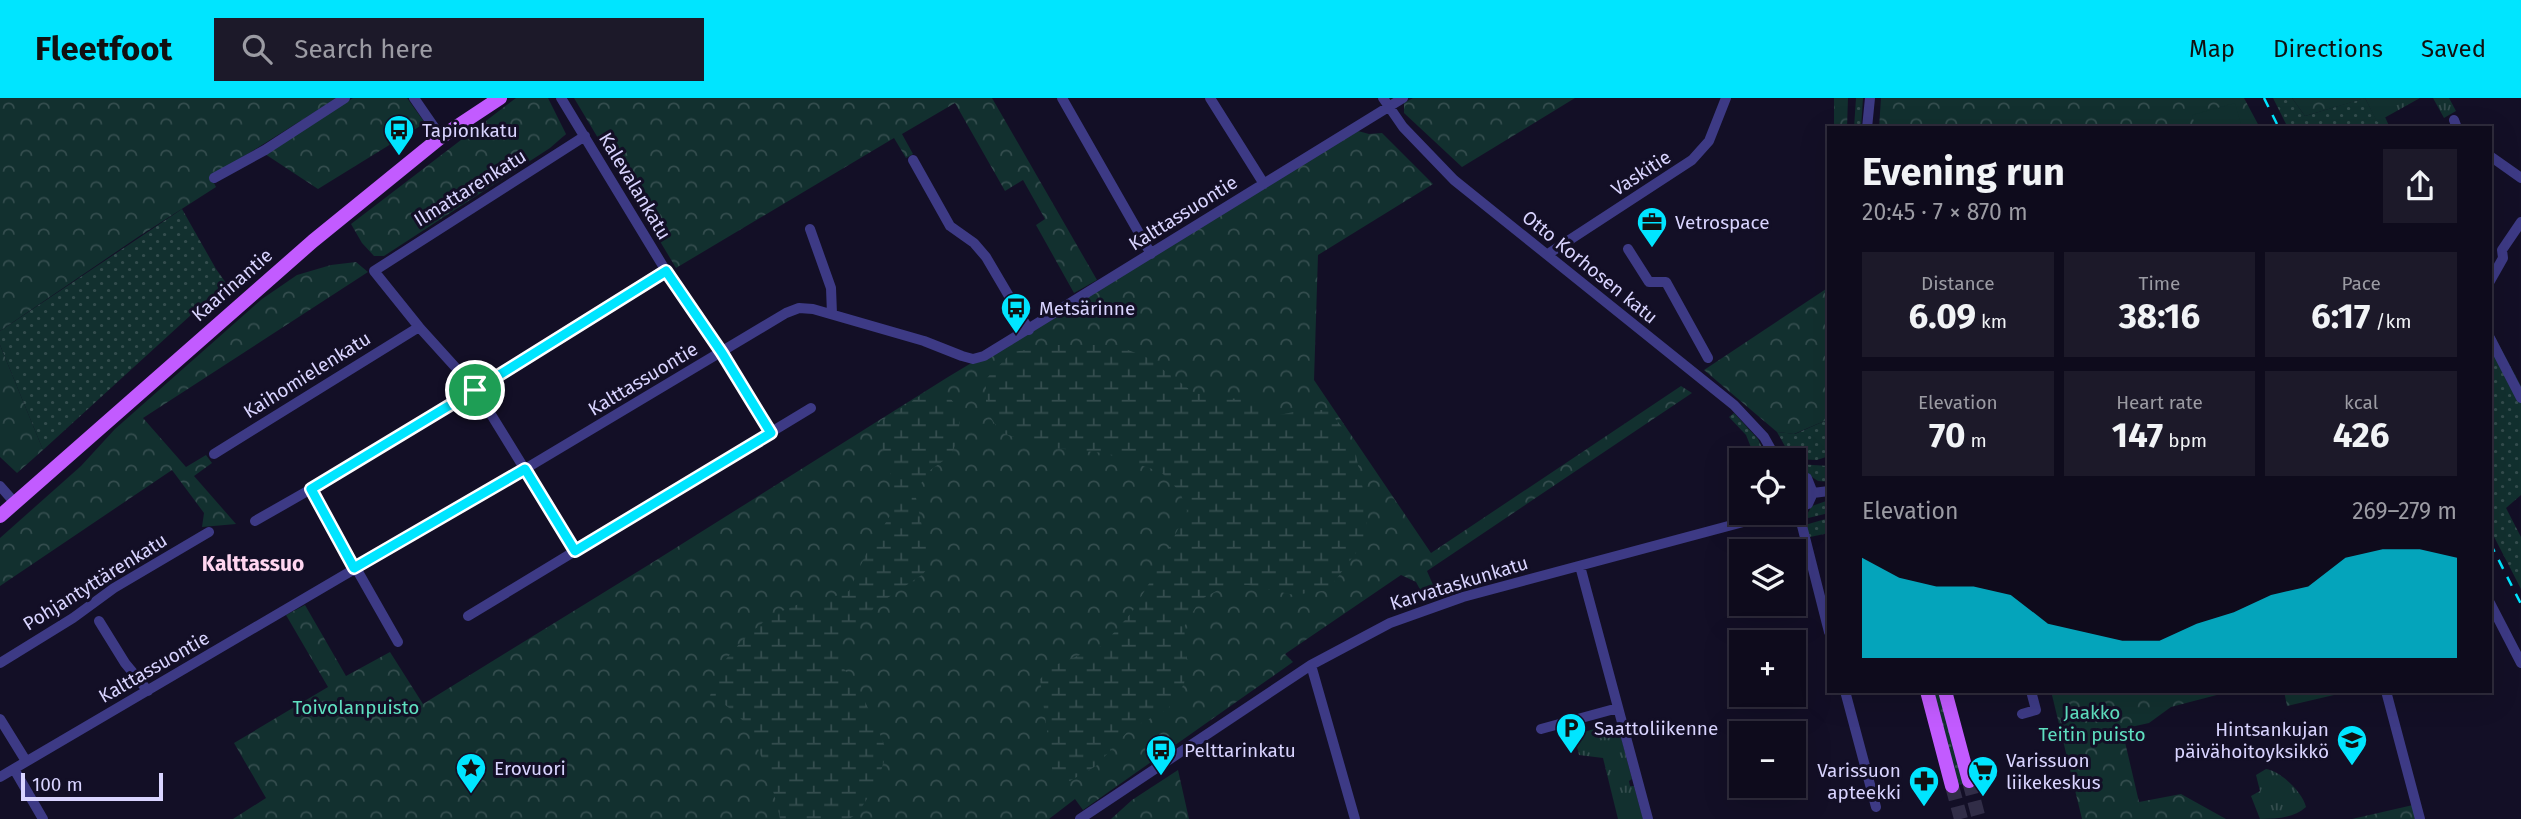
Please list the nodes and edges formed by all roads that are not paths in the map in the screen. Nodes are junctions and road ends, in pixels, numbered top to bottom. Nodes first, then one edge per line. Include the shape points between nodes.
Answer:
1 (345, 98) edge
2 (414, 98) edge
3 (500, 98) edge
4 (561, 98) edge
5 (1062, 98) edge
6 (1210, 98) edge
7 (1403, 98) edge
8 (1726, 98) edge
9 (1870, 98) edge
10 (1386, 102) edge
11 (1867, 126) edge
12 (585, 136) junction
13 (441, 138) junction
14 (2492, 157) edge
15 (913, 160) dead end
16 (214, 178) dead end
17 (2521, 178) edge
18 (1264, 184) junction
19 (2521, 222) edge
20 (810, 229) dead end
21 (1628, 249) dead end
22 (1151, 254) junction
23 (1548, 254) junction
24 (666, 271) junction
25 (2492, 277) edge
26 (832, 314) junction
27 (419, 327) junction
28 (1029, 330) junction
29 (2492, 342) edge
30 (722, 353) junction
31 (1708, 358) dead end
32 (475, 390) junction
33 (2521, 398) edge
34 (811, 408) dead end
35 (771, 433) junction
36 (1770, 448) edge
37 (214, 454) dead end
38 (525, 469) junction
39 (1806, 478) edge
40 (0, 486) edge
41 (311, 489) junction
42 (1827, 491) edge
43 (1813, 493) junction
44 (15, 503) junction
45 (1806, 505) edge
46 (0, 516) edge
47 (255, 521) dead end
48 (1732, 525) edge
49 (1800, 525) edge
50 (209, 532) dead end
51 (575, 551) junction
52 (1580, 566) junction
53 (354, 568) junction
54 (2492, 607) edge
55 (468, 616) dead end
56 (99, 621) dead end
57 (1827, 625) edge
58 (398, 642) dead end
59 (0, 663) edge
60 (2521, 663) edge
61 (1311, 665) junction
62 (148, 691) junction
63 (1846, 693) edge
64 (1928, 693) edge
65 (1946, 693) edge
66 (2032, 693) edge
67 (2387, 693) edge
68 (1618, 708) junction
69 (2022, 714) dead end
70 (0, 719) edge
71 (1541, 729) dead end
72 (26, 761) junction
73 (15, 769) junction
74 (0, 777) edge
75 (1969, 781) tunnel mouth
76 (1952, 786) tunnel mouth
77 (1875, 807) dead end
78 (43, 819) edge
79 (1080, 819) edge
80 (1354, 819) edge
81 (1648, 819) edge
82 (2420, 819) edge

1 - 16 street
2 - 13 street
3 - 13 main road, Kaarinantie
4 - 12 street, Kalevalankatu
5 - 22 street
6 - 18 street
7 - 10 street, Kalttassuontie
8 - 23 street, Vaskitie via 1709,141 1692,160
9 - 11 street
10 - 18 street, Kalttassuontie
10 - 23 street, Otto Korhosen katu via 1454,180
12 - 24 street, Kalevalankatu
12 - 27 street, Ilmattarenkatu via 374,271
13 - 44 main road, Kaarinantie via 313,241
14 - 17 street
15 - 28 street via 950,226 986,257
18 - 22 street, Kalttassuontie
19 - 25 street via 2502,250 2503,258
20 - 26 street via 831,288
21 - 31 street via 1648,282 1666,282
22 - 28 street, Kalttassuontie
23 - 36 street, Otto Korhosen katu via 1734,405
24 - 30 street, Kalevalankatu
24 - 32 street
26 - 28 street, Kalttassuontie via 973,359
26 - 30 street, Kalttassuontie via 799,308
27 - 32 street
27 - 37 street, Kaihomielenkatu
29 - 33 street
30 - 35 street, Kalevalankatu
30 - 38 street, Kalttassuontie
32 - 38 street
32 - 41 street
34 - 35 street
35 - 51 street
38 - 51 street
38 - 53 street, Kalttassuontie
39 - 43 street
40 - 44 street
41 - 47 street
41 - 53 street
42 - 43 street
43 - 45 street
44 - 46 main road, Kaarinantie
48 - 52 street, Karvataskunkatu
49 - 57 street
50 - 59 street, Pohjantyttärenkatu
51 - 55 street
52 - 61 street, Karvataskunkatu via 1411,614
52 - 68 street
53 - 58 street
53 - 62 street, Kalttassuontie
54 - 60 street
56 - 62 street
61 - 79 street, Karvataskunkatu
61 - 80 street
62 - 72 street, Kalttassuontie
63 - 77 street
64 - 76 main road
65 - 75 main road
66 - 69 street via 2036,710
67 - 82 street
68 - 71 street
68 - 81 street
70 - 72 street
72 - 73 street, Kalttassuontie
73 - 74 street, Kalttassuontie
73 - 78 street

